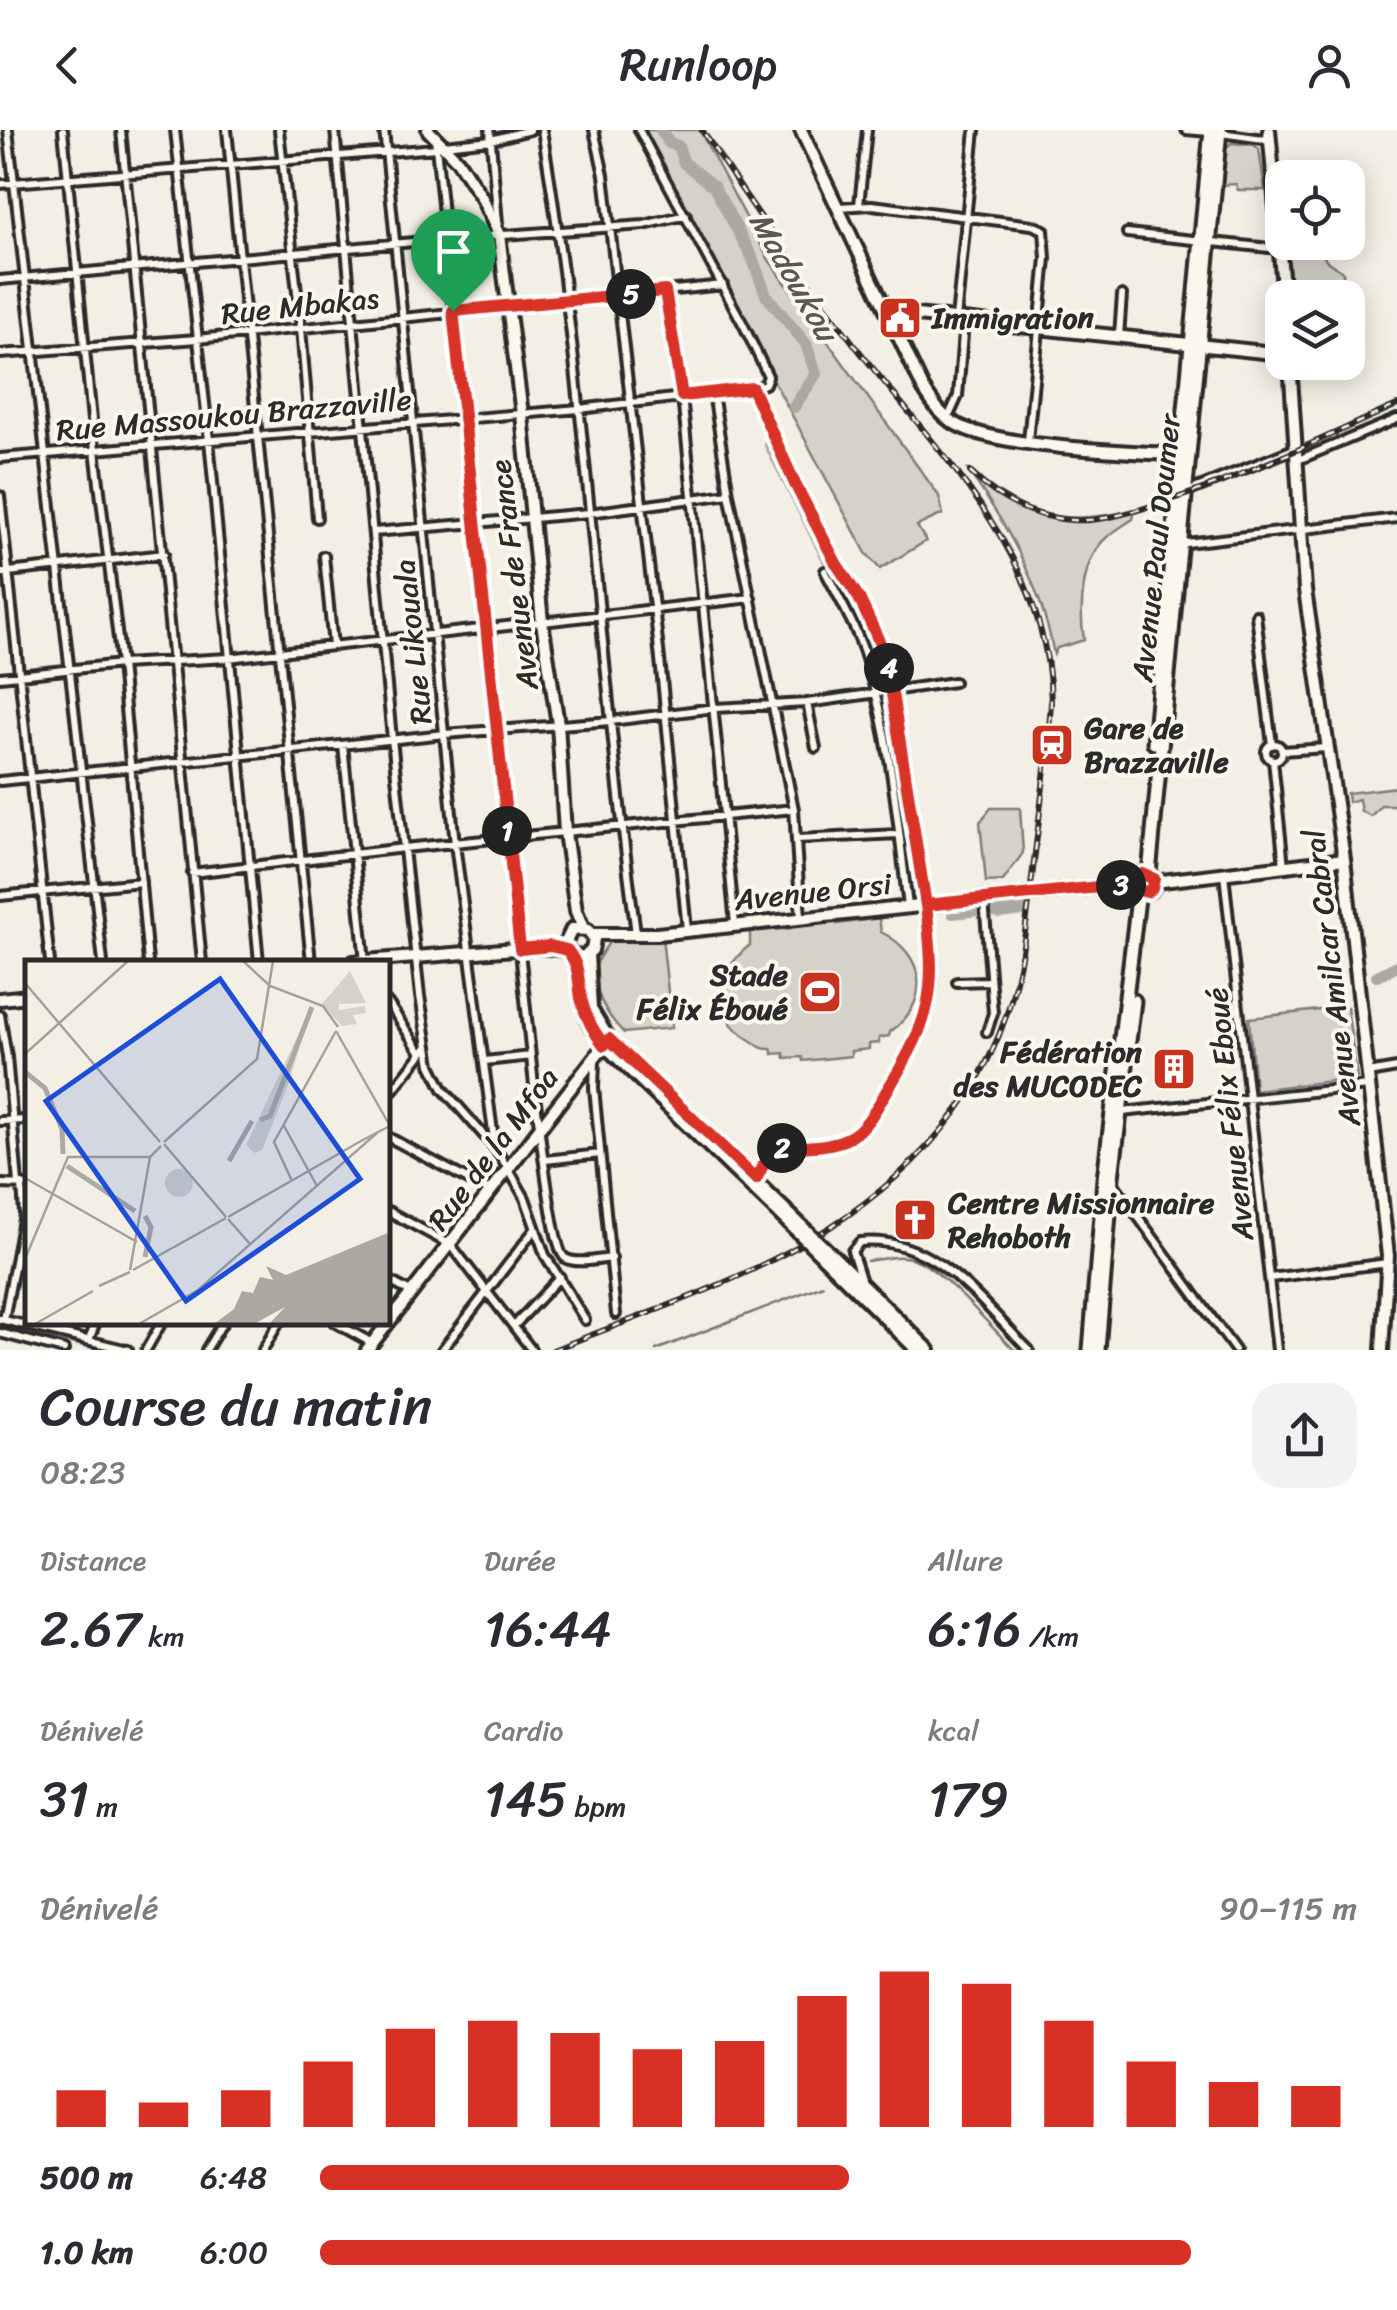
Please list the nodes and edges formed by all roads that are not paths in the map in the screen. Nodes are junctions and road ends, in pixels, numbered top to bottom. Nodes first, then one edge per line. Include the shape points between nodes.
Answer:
1 (8, 130) edge
2 (63, 130) edge
3 (121, 130) edge
4 (174, 130) edge
5 (227, 130) edge
6 (280, 130) edge
7 (335, 130) edge
8 (384, 130) edge
9 (490, 130) edge
10 (530, 130) edge
11 (542, 130) edge
12 (594, 130) edge
13 (639, 130) edge
14 (801, 130) edge
15 (868, 130) edge
16 (976, 130) edge
17 (1186, 130) edge
18 (1215, 131) edge
19 (432, 132) edge
20 (1269, 135) edge
21 (491, 140) junction
22 (440, 147) junction
23 (385, 152) junction
24 (337, 156) junction
25 (283, 160) junction
26 (1271, 160) edge
27 (231, 165) junction
28 (178, 171) junction
29 (126, 175) junction
30 (68, 180) junction
31 (15, 182) junction
32 (0, 184) edge
33 (859, 205) junction
34 (838, 208) junction
35 (686, 215) junction
36 (967, 216) junction
37 (610, 228) junction
38 (560, 232) junction
39 (1127, 232) dead end
40 (498, 235) junction
41 (446, 238) junction
42 (1204, 242) junction
43 (396, 244) junction
44 (346, 248) junction
45 (1265, 248) edge
46 (292, 252) junction
47 (238, 257) junction
48 (188, 264) junction
49 (135, 268) junction
50 (78, 274) junction
51 (28, 277) junction
52 (0, 280) edge
53 (723, 285) junction
54 (665, 291) junction
55 (1122, 294) dead end
56 (616, 296) junction
57 (565, 302) junction
58 (508, 307) junction
59 (453, 311) junction
60 (889, 312) junction
61 (403, 318) junction
62 (960, 320) junction
63 (352, 323) junction
64 (301, 328) junction
65 (1040, 330) junction
66 (249, 333) junction
67 (198, 338) junction
68 (1118, 338) junction
69 (141, 342) junction
70 (1196, 346) junction
71 (86, 348) junction
72 (34, 351) junction
73 (1265, 352) edge
74 (0, 354) edge
75 (1291, 380) edge
76 (752, 388) junction
77 (714, 393) junction
78 (682, 396) junction
79 (630, 403) junction
80 (579, 409) junction
81 (522, 414) junction
82 (1397, 418) edge
83 (464, 419) junction
84 (947, 419) junction
85 (415, 422) junction
86 (363, 426) junction
87 (310, 431) junction
88 (257, 434) junction
89 (209, 440) junction
90 (1028, 442) junction
91 (153, 445) junction
92 (1297, 447) junction
93 (95, 450) junction
94 (46, 452) junction
95 (1186, 455) junction
96 (0, 458) edge
97 (1298, 460) junction
98 (728, 494) junction
99 (1182, 494) junction
100 (0, 496) edge
101 (692, 499) junction
102 (642, 507) junction
103 (588, 513) junction
104 (317, 518) dead end
105 (1397, 518) edge
106 (531, 519) junction
107 (476, 523) junction
108 (424, 528) junction
109 (1301, 530) junction
110 (374, 532) junction
111 (1177, 544) junction
112 (164, 554) junction
113 (324, 556) dead end
114 (109, 561) junction
115 (60, 566) junction
116 (824, 570) dead end
117 (5, 572) edge
118 (751, 598) junction
119 (702, 604) junction
120 (653, 609) junction
121 (602, 614) junction
122 (1256, 616) dead end
123 (542, 622) junction
124 (488, 628) junction
125 (435, 634) junction
126 (384, 641) junction
127 (333, 646) junction
128 (280, 650) junction
129 (228, 658) junction
130 (175, 661) junction
131 (121, 664) junction
132 (70, 670) junction
133 (18, 676) junction
134 (0, 677) edge
135 (954, 682) dead end
136 (894, 692) junction
137 (875, 696) junction
138 (806, 703) junction
139 (772, 705) junction
140 (715, 708) junction
141 (664, 713) junction
142 (611, 721) junction
143 (558, 724) junction
144 (498, 730) junction
145 (445, 734) junction
146 (392, 739) junction
147 (343, 745) junction
148 (1272, 745) junction
149 (816, 748) dead end
150 (1326, 748) junction
151 (290, 750) junction
152 (1282, 752) junction
153 (240, 757) junction
154 (184, 760) junction
155 (1273, 760) junction
156 (131, 768) junction
157 (82, 771) junction
158 (31, 779) junction
159 (0, 781) edge
160 (794, 809) junction
161 (723, 816) junction
162 (674, 820) junction
163 (621, 826) junction
164 (565, 832) junction
165 (898, 834) junction
166 (798, 839) junction
167 (508, 840) junction
168 (455, 844) junction
169 (404, 848) junction
170 (353, 855) junction
171 (1344, 859) junction
172 (301, 860) junction
173 (1284, 866) junction
174 (249, 867) junction
175 (192, 873) junction
176 (1224, 874) junction
177 (140, 882) junction
178 (1145, 882) junction
179 (93, 885) junction
180 (41, 890) junction
181 (0, 896) edge
182 (984, 898) junction
183 (926, 905) junction
184 (908, 907) junction
185 (801, 918) junction
186 (736, 924) junction
187 (686, 930) junction
188 (636, 934) junction
189 (583, 937) junction
190 (540, 947) junction
191 (520, 949) junction
192 (569, 952) junction
193 (467, 953) junction
194 (416, 958) junction
195 (50, 960) edge
196 (103, 960) edge
197 (148, 960) edge
198 (202, 960) edge
199 (259, 960) edge
200 (311, 960) edge
201 (365, 960) edge
202 (390, 960) edge
203 (989, 981) junction
204 (957, 982) dead end
205 (25, 996) edge
206 (0, 999) edge
207 (390, 1005) edge
208 (0, 1015) edge
209 (988, 1032) dead end
210 (609, 1044) junction
211 (428, 1046) junction
212 (422, 1054) junction
213 (532, 1056) junction
214 (596, 1058) junction
215 (484, 1061) junction
216 (1397, 1068) edge
217 (1367, 1073) junction
218 (390, 1083) edge
219 (1370, 1086) junction
220 (394, 1088) junction
221 (390, 1093) edge
222 (1250, 1100) junction
223 (1117, 1112) junction
224 (11, 1120) junction
225 (25, 1120) edge
226 (0, 1121) edge
227 (540, 1129) junction
228 (390, 1139) edge
229 (495, 1148) junction
230 (600, 1154) junction
231 (545, 1160) junction
232 (509, 1170) junction
233 (1108, 1176) junction
234 (756, 1179) junction
235 (0, 1184) edge
236 (22, 1184) edge
237 (492, 1192) junction
238 (1106, 1204) junction
239 (1129, 1205) junction
240 (390, 1212) edge
241 (535, 1229) junction
242 (805, 1234) junction
243 (451, 1245) junction
244 (827, 1255) junction
245 (612, 1258) junction
246 (1388, 1263) junction
247 (560, 1277) junction
248 (1270, 1278) junction
249 (390, 1281) edge
250 (863, 1285) junction
251 (488, 1289) junction
252 (413, 1293) junction
253 (616, 1314) dead end
254 (2, 1320) edge
255 (586, 1320) dead end
256 (390, 1321) edge
257 (33, 1325) edge
258 (95, 1325) edge
259 (160, 1325) edge
260 (221, 1325) edge
261 (276, 1325) edge
262 (338, 1325) edge
263 (387, 1325) edge
264 (514, 1326) junction
265 (0, 1332) edge
266 (22, 1338) junction
267 (89, 1340) junction
268 (370, 1346) edge
269 (531, 1349) edge
270 (18, 1350) edge
271 (64, 1350) edge
272 (128, 1350) edge
273 (146, 1350) edge
274 (206, 1350) edge
275 (263, 1350) edge
276 (442, 1350) edge
277 (917, 1350) edge
278 (929, 1350) edge
279 (1030, 1350) edge
280 (1090, 1350) edge
281 (1098, 1350) edge
282 (1235, 1350) edge
283 (1278, 1350) edge
284 (1382, 1350) edge

1 - 31 street
2 - 30 street
3 - 29 street
4 - 28 street
5 - 27 street
6 - 25 street
7 - 24 street
8 - 23 street, Rue Likouala
9 - 21 street
10 - 21 street
11 - 38 street
12 - 37 street
13 - 35 street
14 - 34 main road
15 - 33 street
16 - 36 street
17 - 18 street
18 - 20 street
18 - 42 main road, Avenue Paul Doumer
19 - 22 main road, Avenue de France
20 - 26 main road
21 - 22 street
21 - 40 street
22 - 23 street
22 - 40 main road, Avenue de France via 482,198
22 - 41 street
23 - 24 street
23 - 43 street, Rue Likouala
24 - 25 street
24 - 44 street
25 - 27 street
25 - 46 street
27 - 28 street
27 - 47 street
28 - 29 street
28 - 48 street
29 - 30 street
29 - 49 street
30 - 31 street
30 - 50 street
31 - 32 street
31 - 51 street
33 - 34 street
33 - 36 street
34 - 60 main road
35 - 37 street
35 - 53 street
36 - 62 street
36 - 65 street via 1044,230
37 - 38 street
37 - 56 street
38 - 40 street
38 - 57 street
39 - 42 street
40 - 41 street
40 - 58 main road, Avenue de France
41 - 43 street
41 - 59 street
42 - 45 street
42 - 70 main road, Avenue Paul Doumer
43 - 44 street
43 - 61 street, Rue Likouala
44 - 46 street
44 - 63 street
46 - 47 street
46 - 64 street
47 - 48 street
47 - 66 street
48 - 49 street
48 - 67 street
49 - 50 street
49 - 69 street
50 - 51 street
50 - 71 street
51 - 52 street
51 - 72 street
53 - 54 street, Rue Mbakas
53 - 76 street, Rue Massoukou Brazzaville via 768,381
54 - 56 street, Rue Mbakas
54 - 78 street
55 - 68 street
56 - 57 street, Rue Mbakas
56 - 79 street
57 - 58 street, Rue Mbakas
57 - 80 street
58 - 59 street, Rue Mbakas
58 - 81 main road, Avenue de France
59 - 61 street, Rue Mbakas
59 - 83 street
60 - 62 main road
60 - 84 main road via 924,388
61 - 63 street, Rue Mbakas
61 - 85 street, Rue Likouala
62 - 65 main road
62 - 84 street via 958,390
63 - 64 street, Rue Mbakas
63 - 86 street
64 - 66 street, Rue Mbakas
64 - 87 street
65 - 68 main road
65 - 90 street
66 - 67 street, Rue Mbakas
66 - 88 street
67 - 69 street, Rue Mbakas
67 - 89 street
68 - 70 main road
69 - 71 street, Rue Mbakas
69 - 91 street
70 - 73 main road
70 - 95 main road, Avenue Paul Doumer
71 - 72 street, Rue Mbakas
71 - 93 street
72 - 74 street, Rue Mbakas
72 - 94 street
75 - 92 main road, Avenue Amilcar Cabral
76 - 77 street, Rue Massoukou Brazzaville
76 - 136 street via 795,484 872,625
77 - 78 street, Rue Massoukou Brazzaville
77 - 98 street
78 - 79 street, Rue Massoukou Brazzaville
78 - 101 street
79 - 80 street, Rue Massoukou Brazzaville
79 - 102 street
80 - 81 street, Rue Massoukou Brazzaville
80 - 103 street
81 - 83 street, Rue Massoukou Brazzaville
81 - 106 main road, Avenue de France
82 - 97 street
83 - 85 street, Rue Massoukou Brazzaville
83 - 107 street
84 - 90 main road via 987,436
85 - 86 street, Rue Massoukou Brazzaville
85 - 108 street, Rue Likouala
86 - 87 street, Rue Massoukou Brazzaville
86 - 110 street
87 - 88 street, Rue Massoukou Brazzaville
87 - 104 street
88 - 89 street, Rue Massoukou Brazzaville
88 - 128 street
89 - 91 street, Rue Massoukou Brazzaville
89 - 129 street
90 - 95 main road
91 - 93 street, Rue Massoukou Brazzaville
91 - 112 street
92 - 97 main road, Avenue Amilcar Cabral
92 - 99 street
93 - 94 street, Rue Massoukou Brazzaville
93 - 114 street
94 - 96 street, Rue Massoukou Brazzaville
94 - 115 street
95 - 99 main road, Avenue Paul Doumer
97 - 109 main road, Avenue Amilcar Cabral
98 - 101 street
98 - 118 street
99 - 111 main road, Avenue Paul Doumer
100 - 117 street
101 - 102 street
101 - 119 street
102 - 103 street
102 - 120 street
103 - 106 street
103 - 121 street
105 - 109 street
106 - 107 street
106 - 123 main road, Avenue de France
107 - 108 street
107 - 124 street
108 - 110 street
108 - 125 street, Rue Likouala
109 - 111 street
109 - 150 main road, Avenue Amilcar Cabral
110 - 126 street
111 - 178 main road, Avenue Paul Doumer
112 - 114 street
112 - 130 street
113 - 127 street
114 - 115 street
114 - 131 street
115 - 117 street
115 - 132 street
116 - 137 street via 857,634
117 - 133 street
118 - 119 street
118 - 139 street
119 - 120 street
119 - 140 street
120 - 121 street
120 - 141 street
121 - 123 street
121 - 142 street
122 - 148 street
123 - 124 street
123 - 143 main road, Avenue de France
124 - 125 street
124 - 144 street
125 - 126 street
125 - 145 street, Rue Likouala
126 - 127 street
126 - 146 street
127 - 128 street
128 - 129 street
128 - 151 street
129 - 130 street
129 - 153 street
130 - 131 street
130 - 154 street
131 - 132 street
131 - 156 street
132 - 133 street
132 - 157 street
133 - 134 street
133 - 158 street
135 - 136 street
136 - 137 street
136 - 183 street
137 - 138 street
137 - 165 street
138 - 139 street
138 - 149 street
139 - 140 street
139 - 160 street
140 - 141 street
140 - 161 street
141 - 142 street
141 - 162 street
142 - 143 street
142 - 163 street
143 - 144 street
143 - 164 main road, Avenue de France
144 - 145 street
144 - 167 street
145 - 146 street
145 - 168 street, Rue Likouala
146 - 147 street
146 - 169 street
147 - 151 street
147 - 170 street
148 - 152 street
148 - 155 street via 1266,752
150 - 152 street
150 - 171 main road, Avenue Amilcar Cabral
151 - 153 street
151 - 172 street
152 - 155 street
153 - 154 street
153 - 174 street
154 - 156 street
154 - 175 street
155 - 173 street
156 - 157 street
156 - 177 street
157 - 158 street
157 - 179 street
158 - 159 street
158 - 180 street
160 - 161 street
160 - 166 street
161 - 162 street
161 - 186 street
162 - 163 street
162 - 187 street
163 - 164 street
163 - 188 street
164 - 167 street
164 - 189 main road, Avenue de France
165 - 166 street
165 - 184 street
166 - 185 street
167 - 168 street
167 - 191 street
168 - 169 street
168 - 193 street, Rue Likouala
169 - 170 street
169 - 194 street
170 - 172 street
170 - 201 street
171 - 173 main road, Avenue Orsi
171 - 217 main road, Avenue Amilcar Cabral
172 - 174 street
172 - 200 street
173 - 176 main road, Avenue Orsi
174 - 175 street
174 - 199 street
175 - 198 street
176 - 178 main road, Avenue Orsi
176 - 222 street, Avenue Félix Eboué
177 - 179 street
177 - 197 street
178 - 182 main road, Avenue Orsi
178 - 223 main road, Avenue Paul Doumer
179 - 180 street
179 - 196 street
180 - 181 street
180 - 195 street
182 - 183 main road, Avenue Orsi
182 - 203 street
183 - 184 main road, Avenue Orsi
183 - 234 street via 930,1000 910,1052 880,1101 846,1140 781,1148
184 - 185 main road, Avenue Orsi
185 - 186 main road, Avenue Orsi
186 - 187 main road, Avenue Orsi
187 - 188 main road, Avenue Orsi
188 - 189 main road, Avenue Orsi
189 - 190 main road, Avenue Orsi
189 - 192 main road
189 - 192 main road
189 - 210 main road via 591,1010
190 - 191 main road
190 - 192 main road
191 - 193 main road
191 - 213 street
192 - 210 main road via 580,972 585,1012
193 - 194 main road
193 - 215 street, Rue Likouala
194 - 202 main road
194 - 211 street
203 - 204 street
203 - 209 street
205 - 206 main road
207 - 212 street
208 - 224 street
210 - 214 main road, Rue de la Mfoa
210 - 234 main road
210 - 242 main road
211 - 212 street
211 - 229 street via 435,1076
212 - 220 street
213 - 215 street
213 - 227 street
214 - 227 main road, Rue de la Mfoa
214 - 230 street
215 - 229 street, Rue Likouala
216 - 217 street
217 - 219 main road, Avenue Amilcar Cabral
218 - 220 street
219 - 222 street
219 - 246 main road, Avenue Amilcar Cabral
220 - 221 street
222 - 223 street
222 - 248 street, Avenue Félix Eboué
223 - 233 main road, Avenue Paul Doumer
224 - 225 street
224 - 226 street
224 - 236 street
227 - 231 street
227 - 232 main road, Rue de la Mfoa
228 - 237 street
229 - 232 street
230 - 231 street
230 - 245 street
231 - 245 street via 560,1254 574,1261
232 - 237 main road, Rue de la Mfoa
232 - 241 street
233 - 238 main road, Avenue Paul Doumer
233 - 239 street
234 - 242 main road
235 - 236 street
236 - 254 street via 24,1214
237 - 243 main road, Rue de la Mfoa
238 - 239 street
238 - 280 main road
238 - 281 main road
239 - 282 street
240 - 243 street
241 - 247 street
241 - 251 street
242 - 244 main road, bridge
243 - 251 street
243 - 252 main road, Rue de la Mfoa
244 - 250 main road
244 - 277 main road
245 - 253 street
246 - 248 street
246 - 284 main road, Avenue Amilcar Cabral
247 - 255 street
247 - 264 street
248 - 283 street, Avenue Félix Eboué
249 - 252 street
250 - 278 main road
250 - 279 street via 854,1246 904,1244 947,1269
251 - 264 street
251 - 276 street
252 - 256 main road, Rue de la Mfoa
257 - 267 street
258 - 267 street
259 - 273 street
260 - 274 street
261 - 275 street
262 - 268 street
263 - 268 main road, Rue de la Mfoa
264 - 269 street
265 - 266 street
266 - 270 street
266 - 271 street
267 - 272 street

